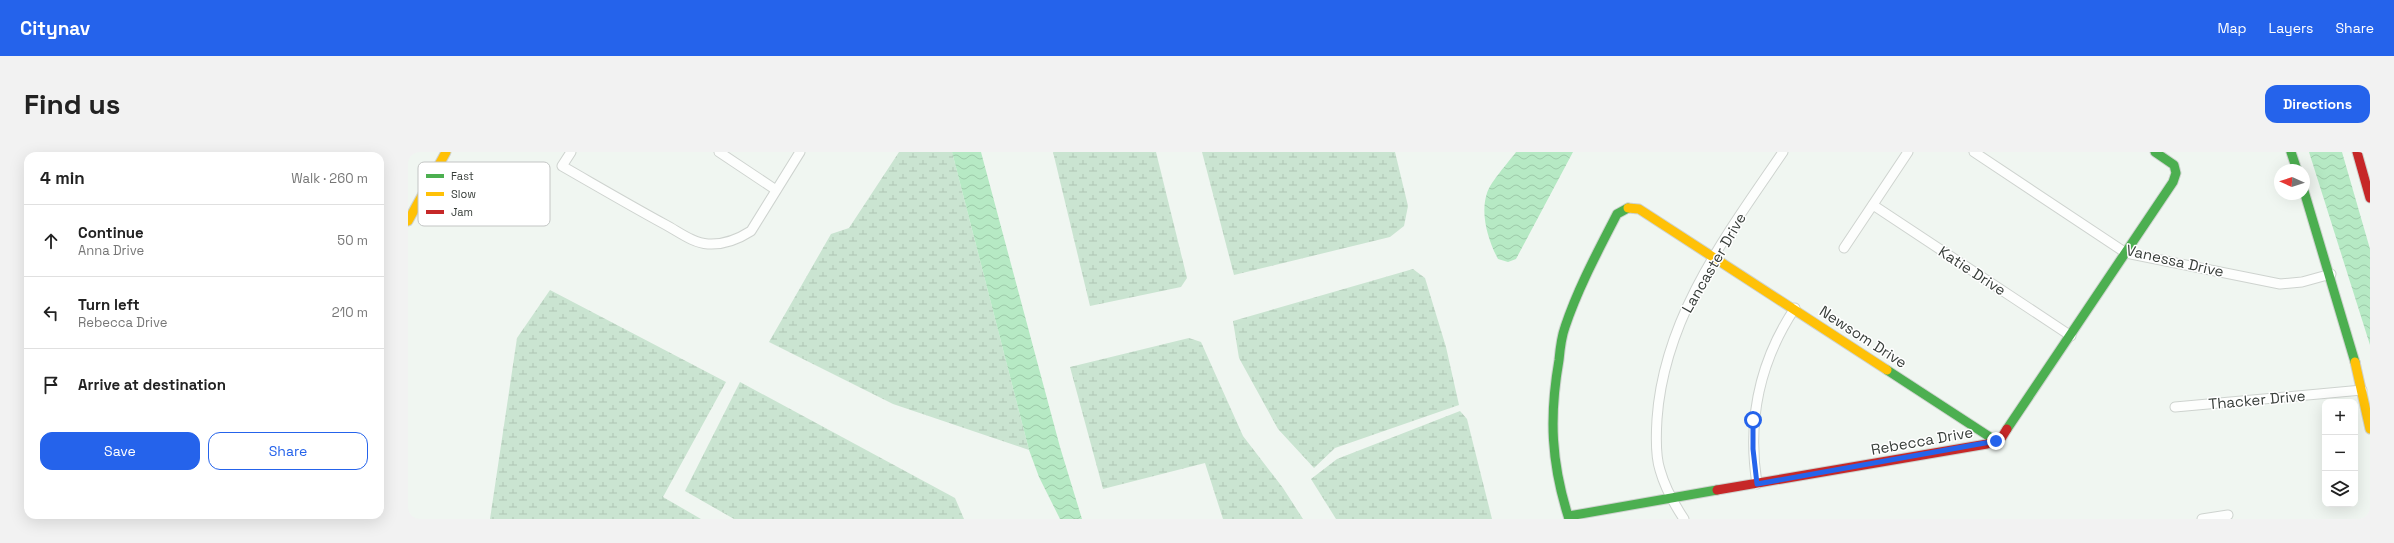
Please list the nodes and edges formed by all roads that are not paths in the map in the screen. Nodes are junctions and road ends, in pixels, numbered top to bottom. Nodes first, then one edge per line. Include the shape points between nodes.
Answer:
1 (446, 152) edge
2 (571, 152) edge
3 (719, 152) edge
4 (800, 152) edge
5 (1782, 152) edge
6 (1908, 152) edge
7 (1974, 152) edge
8 (2155, 152) edge
9 (2291, 152) edge
10 (2357, 152) edge
11 (440, 162) edge
12 (2295, 164) edge
13 (776, 190) junction
14 (418, 196) edge
15 (2370, 198) edge
16 (2307, 200) edge
17 (1873, 205) junction
18 (412, 206) edge
19 (408, 221) edge
20 (1844, 248) dead end
21 (2126, 253) junction
22 (1713, 258) junction
23 (2330, 274) junction
24 (1795, 308) junction
25 (2071, 336) junction
26 (2362, 390) junction
27 (2175, 407) dead end
28 (2370, 429) edge
29 (1996, 441) junction
30 (1757, 484) junction
31 (1672, 500) junction
32 (2228, 515) dead end
33 (1569, 518) edge
34 (1684, 519) edge
35 (2202, 519) edge

1 - 11 street
2 - 13 street via 562,166 662,223 706,244 724,244 751,231
3 - 13 street
4 - 13 street
5 - 22 street, Lancaster Drive
6 - 17 street
7 - 21 street, Vanessa Drive
8 - 21 street, Rebecca Drive via 2174,165 2176,170 2173,182
9 - 12 street
10 - 15 street
14 - 18 street
16 - 23 street
17 - 20 street
17 - 25 street, Katie Drive
18 - 19 street
21 - 23 street, Vanessa Drive via 2280,284 2302,282
21 - 25 street, Rebecca Drive
22 - 24 street, Newsom Drive
22 - 31 street, Lancaster Drive via 1690,299 1671,343 1659,397 1656,436 1660,470
22 - 33 street, Newsom Drive via 1639,209 1626,208 1617,214 1578,292 1564,329 1552,398 1553,449 1561,494
23 - 26 street
24 - 29 street, Newsom Drive
24 - 30 street via 1774,344 1757,397 1753,434
25 - 29 street, Rebecca Drive via 2007,432
26 - 27 street, Thacker Drive
26 - 28 street
29 - 30 street, Rebecca Drive
30 - 31 street, Rebecca Drive
31 - 33 street, Rebecca Drive
31 - 34 street, Lancaster Drive
32 - 35 street

